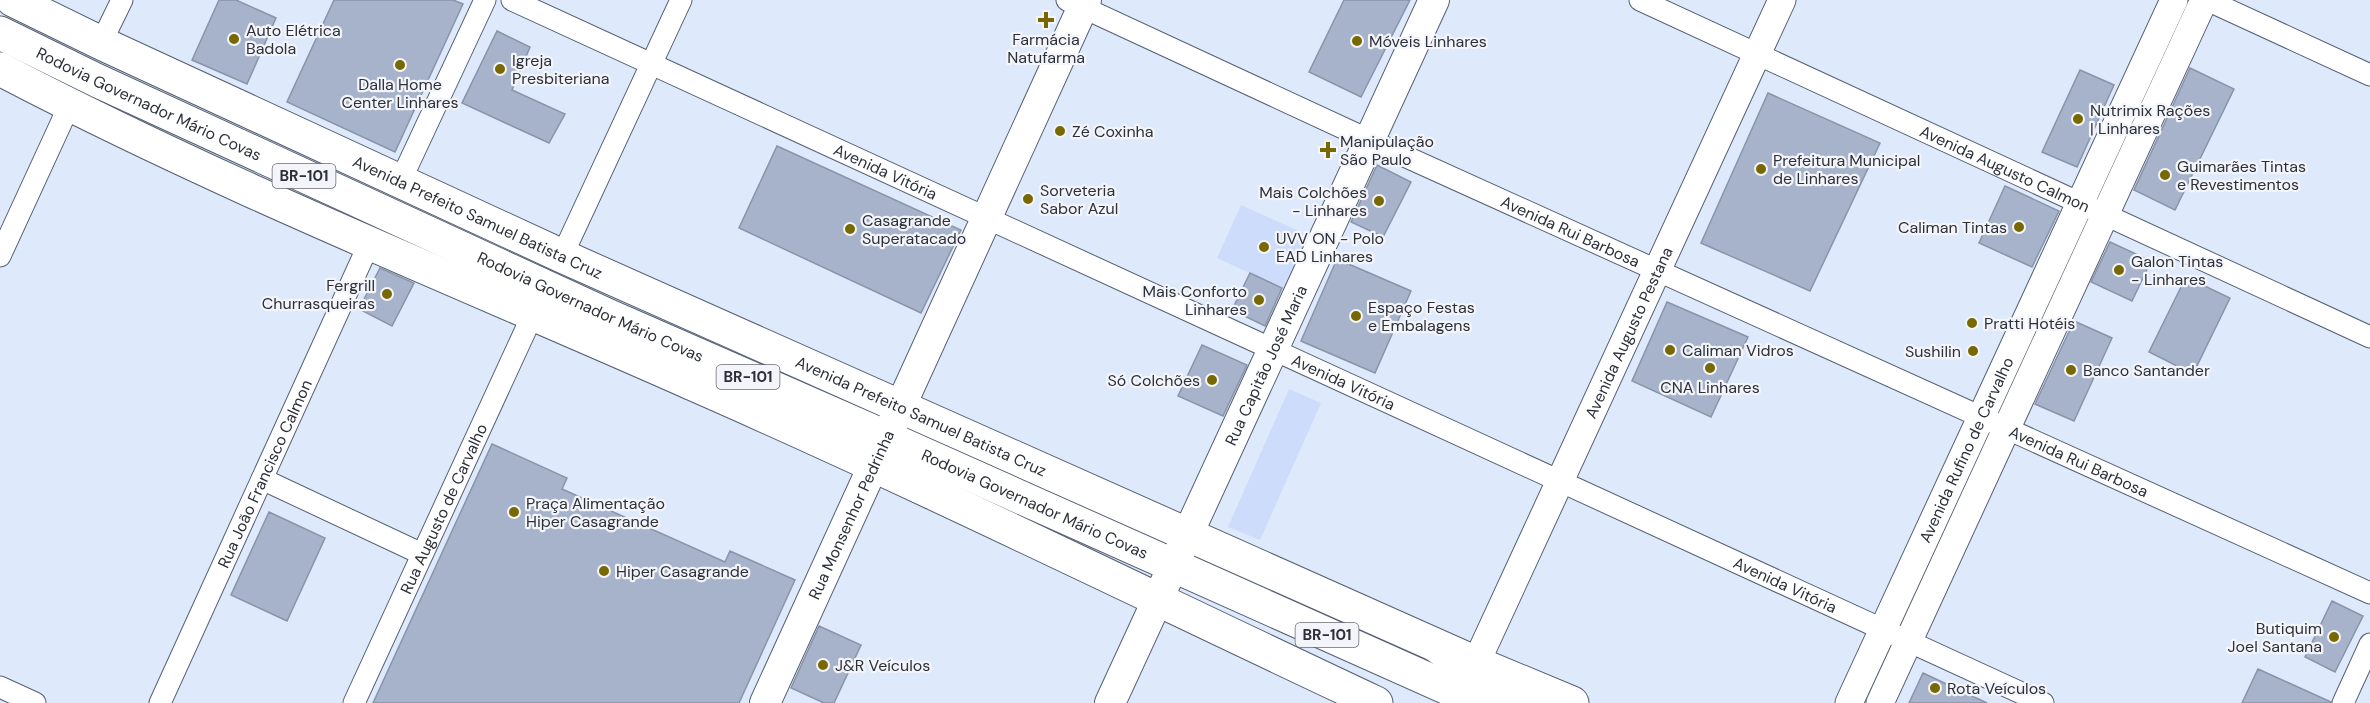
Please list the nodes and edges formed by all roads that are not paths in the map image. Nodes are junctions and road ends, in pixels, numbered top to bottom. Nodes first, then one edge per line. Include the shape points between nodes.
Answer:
1 (13, 0) edge
2 (122, 0) edge
3 (485, 0) edge
4 (512, 0) edge
5 (681, 0) edge
6 (1434, 0) edge
7 (1640, 0) edge
8 (1782, 0) edge
9 (2174, 0) edge
10 (2205, 0) edge
11 (1078, 2) edge
12 (0, 33) edge
13 (101, 44) junction
14 (1757, 54) junction
15 (651, 64) junction
16 (0, 69) edge
17 (2370, 75) edge
18 (69, 106) junction
19 (1370, 140) junction
20 (400, 182) junction
21 (2080, 203) junction
22 (2105, 215) junction
23 (986, 218) junction
24 (369, 244) junction
25 (0, 256) edge
26 (562, 256) junction
27 (1658, 271) junction
28 (533, 314) junction
29 (609, 316) junction
30 (2370, 337) edge
31 (1273, 350) junction
32 (691, 382) junction
33 (901, 406) junction
34 (1981, 417) junction
35 (2006, 428) junction
36 (880, 451) junction
37 (262, 479) junction
38 (1561, 482) junction
39 (1189, 535) junction
40 (422, 554) junction
41 (1174, 567) junction
42 (2370, 593) edge
43 (1158, 601) junction
44 (1883, 629) junction
45 (1908, 640) junction
46 (2370, 644) edge
47 (1437, 645) junction
48 (1476, 663) junction
49 (0, 687) edge
50 (35, 703) edge
51 (160, 703) edge
52 (354, 703) edge
53 (765, 703) edge
54 (1110, 703) edge
55 (1376, 703) edge
56 (1481, 703) edge
57 (1519, 703) edge
58 (1572, 703) edge
59 (1849, 703) edge
60 (1880, 703) edge
61 (2043, 703) edge
62 (2343, 703) edge

1 - 13 main road, Avenida Prefeito Samuel Batista Cruz
2 - 13 street
3 - 20 street
4 - 15 street, Avenida Vitória
5 - 15 street
6 - 19 main road, Rua Capitão José Maria
7 - 14 street, Avenida Augusto Calmon
8 - 14 street, Avenida Augusto Pestana
9 - 21 street, Avenida Rufino de Carvalho
10 - 17 street
10 - 22 street, Avenida Rufino de Carvalho
11 - 19 street, Avenida Rui Barbosa
11 - 23 main road, Rua Monsenhor Pedrinha
12 - 29 main road, Rodovia Governador Mário Covas / BR-101
13 - 20 main road, Avenida Prefeito Samuel Batista Cruz
14 - 21 street, Avenida Augusto Calmon
14 - 27 street, Avenida Augusto Pestana
15 - 23 street, Avenida Vitória
15 - 26 street
16 - 18 main road
18 - 24 main road
18 - 25 street
19 - 27 street, Avenida Rui Barbosa
19 - 31 main road, Rua Capitão José Maria
20 - 26 main road, Avenida Prefeito Samuel Batista Cruz
21 - 22 street, Avenida Augusto Calmon
21 - 34 street, Avenida Rufino de Carvalho
22 - 30 street, Avenida Augusto Calmon
22 - 35 street, Avenida Rufino de Carvalho
23 - 31 street, Avenida Vitória
23 - 33 main road, Rua Monsenhor Pedrinha
24 - 28 main road
24 - 37 street, Rua João Francisco Calmon
26 - 33 main road, Avenida Prefeito Samuel Batista Cruz
27 - 34 street, Avenida Rui Barbosa
27 - 38 street, Avenida Augusto Pestana
28 - 32 main road
28 - 40 street, Rua Augusto de Carvalho
29 - 32 main road
29 - 36 main road, Rodovia Governador Mário Covas / BR-101
31 - 38 street, Avenida Vitória
31 - 39 main road, Rua Capitão José Maria
32 - 36 main road
33 - 36 main road, Rua Monsenhor Pedrinha
33 - 39 main road, Avenida Prefeito Samuel Batista Cruz
34 - 35 street, Avenida Rui Barbosa
34 - 44 street, Avenida Rufino de Carvalho
35 - 42 street, Avenida Rui Barbosa
35 - 45 street, Avenida Rufino de Carvalho
36 - 41 main road, Rodovia Governador Mário Covas / BR-101
36 - 43 main road
36 - 53 main road, Rua Monsenhor Pedrinha
37 - 40 street
37 - 51 street, Rua João Francisco Calmon
38 - 44 street, Avenida Vitória
38 - 48 street, Avenida Augusto Pestana
39 - 41 main road, Rua Capitão José Maria
39 - 47 main road, Avenida Prefeito Samuel Batista Cruz
40 - 52 street, Rua Augusto de Carvalho
41 - 43 main road, Rua Capitão José Maria
41 - 56 main road, Rodovia Governador Mário Covas / BR-101
43 - 54 main road
43 - 55 main road
44 - 45 street, Avenida Vitória
44 - 59 street, Avenida Rufino de Carvalho
45 - 60 street, Avenida Rufino de Carvalho
45 - 61 street, Avenida Vitória
46 - 62 street
47 - 48 main road, Avenida Prefeito Samuel Batista Cruz
47 - 57 main road via 1495,691
48 - 58 main road, Avenida Prefeito Samuel Batista Cruz
49 - 50 street

